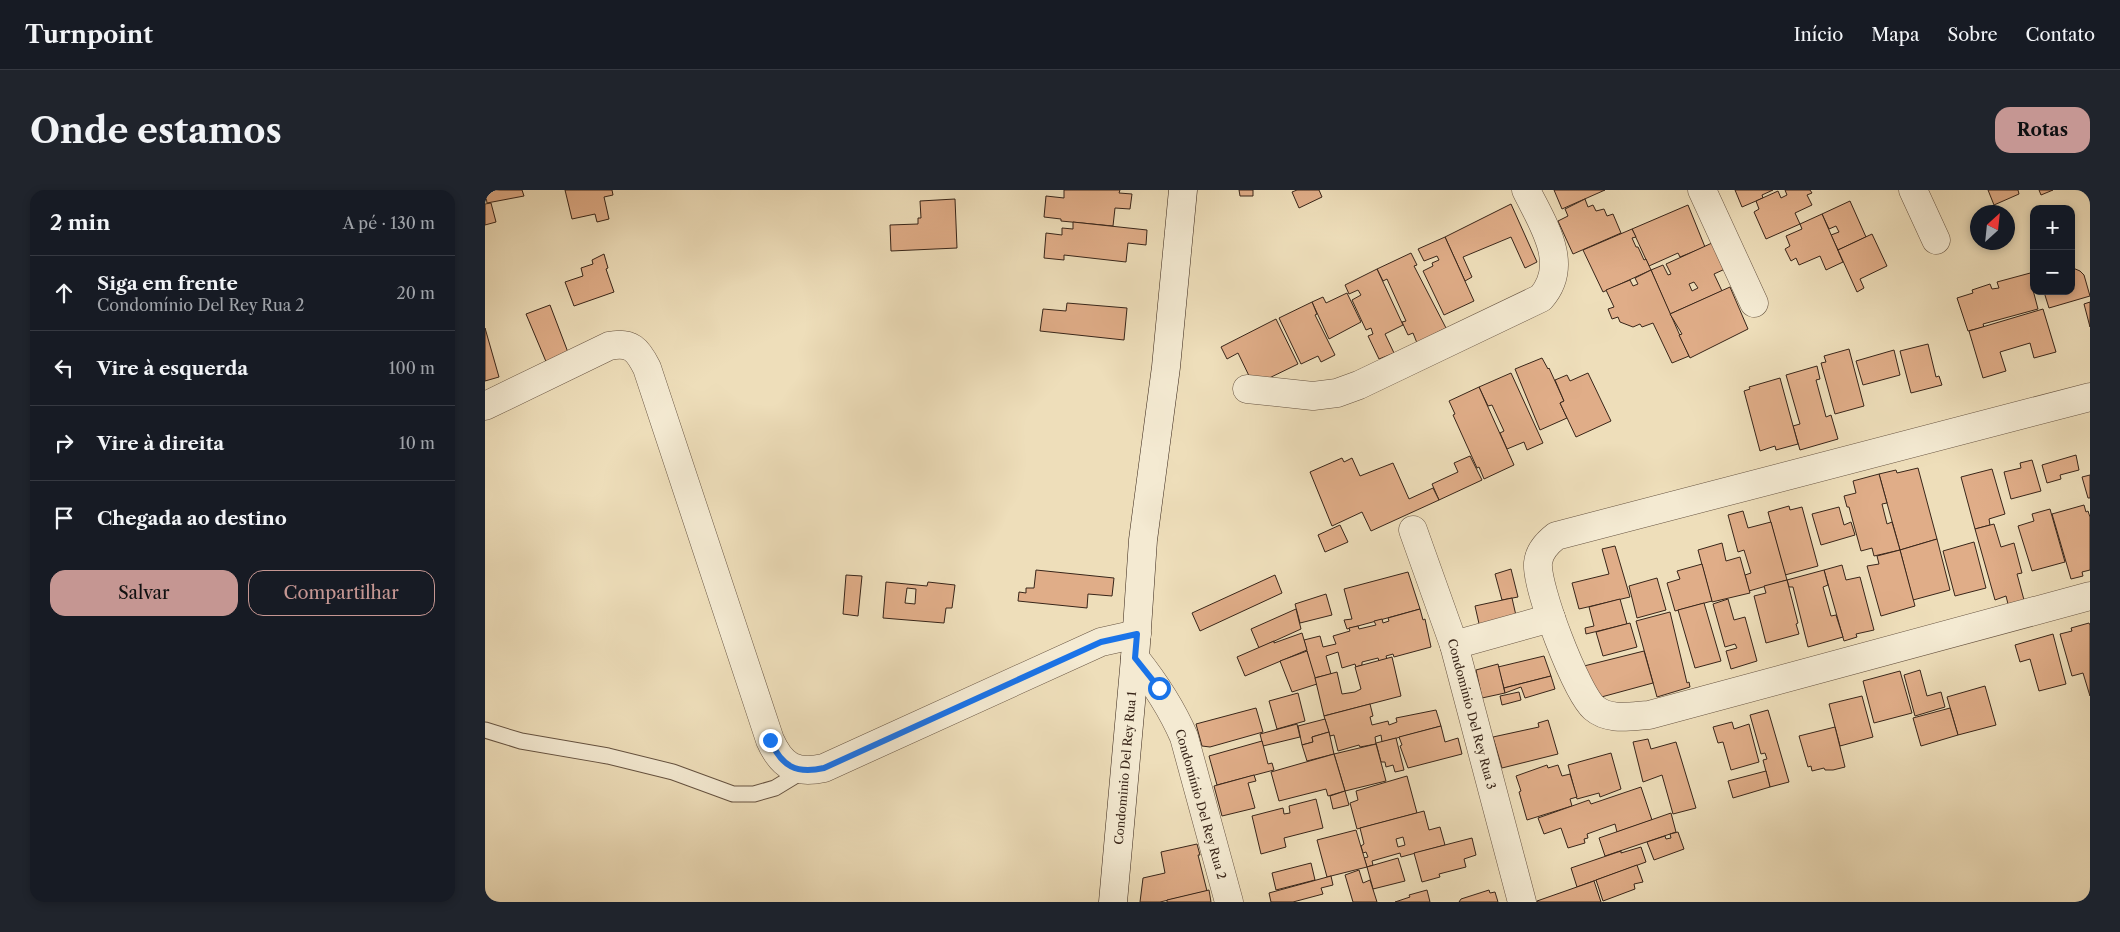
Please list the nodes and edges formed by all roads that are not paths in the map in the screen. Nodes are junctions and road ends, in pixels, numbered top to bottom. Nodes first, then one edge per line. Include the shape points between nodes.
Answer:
1 (1183, 190) edge
2 (1526, 190) edge
3 (1702, 190) edge
4 (1913, 190) edge
5 (1936, 240) dead end
6 (1754, 303) dead end
7 (1247, 389) dead end
8 (2090, 397) edge
9 (485, 406) edge
10 (1413, 530) dead end
11 (2090, 596) edge
12 (1551, 618) junction
13 (1454, 645) junction
14 (1136, 646) junction
15 (485, 730) edge
16 (803, 771) junction
17 (1113, 902) edge
18 (1229, 902) edge
19 (1522, 902) edge

1 - 14 street, Condominio Del Rey Rua 1 via 1166,367 1143,540
2 - 7 street via 1550,238 1555,259 1549,290 1541,298 1337,393 1313,396
3 - 6 street
4 - 5 street
8 - 12 street via 1556,536 1541,552 1538,562
9 - 16 street via 609,346 621,344 639,353 647,368 770,740 782,760
10 - 13 street, Condomínio Del Rey Rua 3
11 - 12 street via 1649,715 1618,717 1604,715 1584,697
12 - 13 street
13 - 19 street, Condomínio Del Rey Rua 3
14 - 16 street via 1101,642 824,768
14 - 17 street, Condominio Del Rey Rua 1
14 - 18 street, Condomínio Del Rey Rua 2 via 1184,737
15 - 16 lane via 521,741 608,756 673,772 733,794 754,794 775,788

